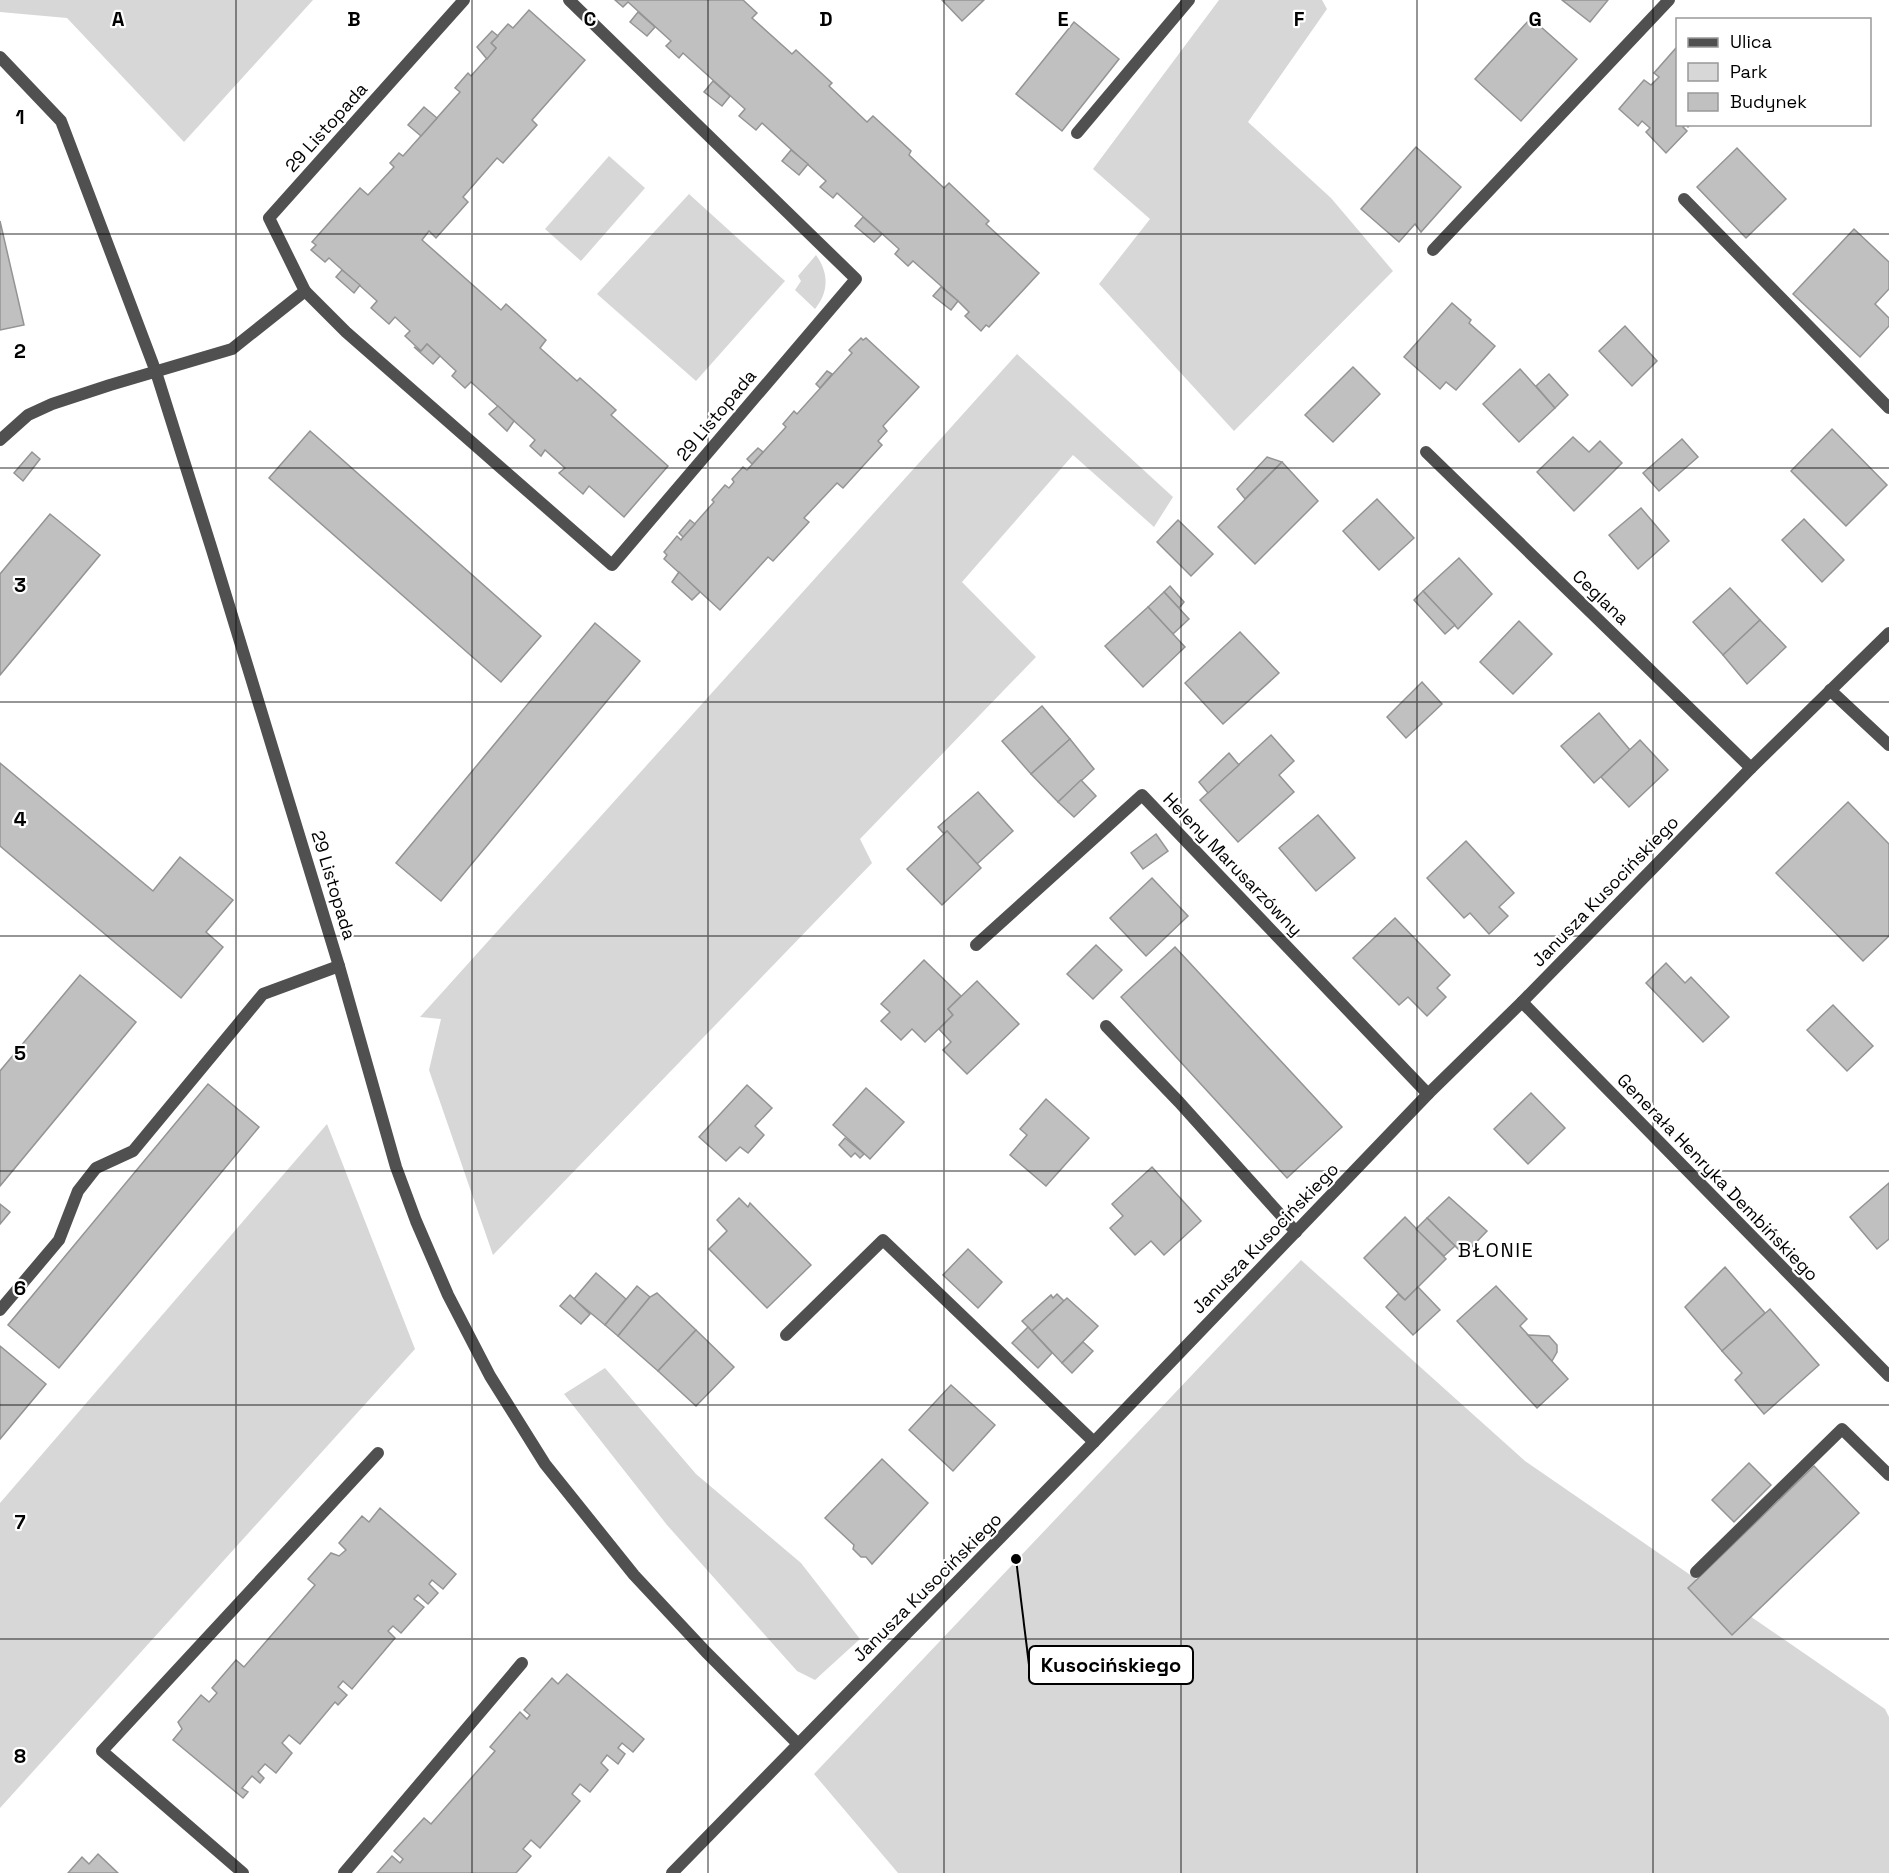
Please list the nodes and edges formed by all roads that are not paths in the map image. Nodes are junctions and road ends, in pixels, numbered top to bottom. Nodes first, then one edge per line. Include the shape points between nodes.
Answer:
1 (464, 0) edge
2 (569, 0) edge
3 (1189, 0) edge
4 (1669, 0) edge
5 (0, 57) edge
6 (1077, 133) dead end
7 (1684, 199) dead end
8 (1433, 250) dead end
9 (305, 291) junction
10 (156, 372) junction
11 (1889, 408) edge
12 (0, 440) edge
13 (1426, 452) dead end
14 (1889, 633) edge
15 (1830, 690) junction
16 (1889, 745) edge
17 (1751, 768) junction
18 (976, 945) dead end
19 (339, 966) junction
20 (1521, 1002) junction
21 (1106, 1026) dead end
22 (1428, 1094) junction
23 (1296, 1232) junction
24 (0, 1310) edge
25 (786, 1335) dead end
26 (1889, 1376) edge
27 (1094, 1442) junction
28 (378, 1453) dead end
29 (1889, 1475) edge
30 (1696, 1572) dead end
31 (522, 1663) dead end
32 (798, 1744) junction
33 (243, 1873) edge
34 (344, 1873) edge
35 (672, 1873) edge

1 - 9 street, 29 Listopada via 269,218
2 - 9 street, 29 Listopada via 856,279 612,565 346,332
3 - 6 street
4 - 8 street
5 - 10 street, 29 Listopada via 61,121
7 - 11 street
9 - 10 street via 232,349
10 - 12 street via 52,404 28,415
10 - 19 street, 29 Listopada
13 - 17 street, Ceglana
14 - 15 street, Janusza Kusocińskiego
15 - 16 street
15 - 17 street, Janusza Kusocińskiego
17 - 20 street, Janusza Kusocińskiego
18 - 22 street, Heleny Marusarzówny via 1142,795
19 - 24 street, 29 Listopada via 263,994 133,1150 96,1168 78,1191 59,1240
19 - 32 street via 396,1167 448,1295 490,1376 545,1464 634,1575
20 - 22 street, Janusza Kusocińskiego
20 - 26 street, Generała Henryka Dembińskiego
21 - 23 street
22 - 23 street, Janusza Kusocińskiego
23 - 27 street, Janusza Kusocińskiego
25 - 27 street via 883,1240
27 - 32 street, Janusza Kusocińskiego
28 - 33 street via 102,1751
29 - 30 street via 1842,1429
31 - 34 street
32 - 35 street, Janusza Kusocińskiego

